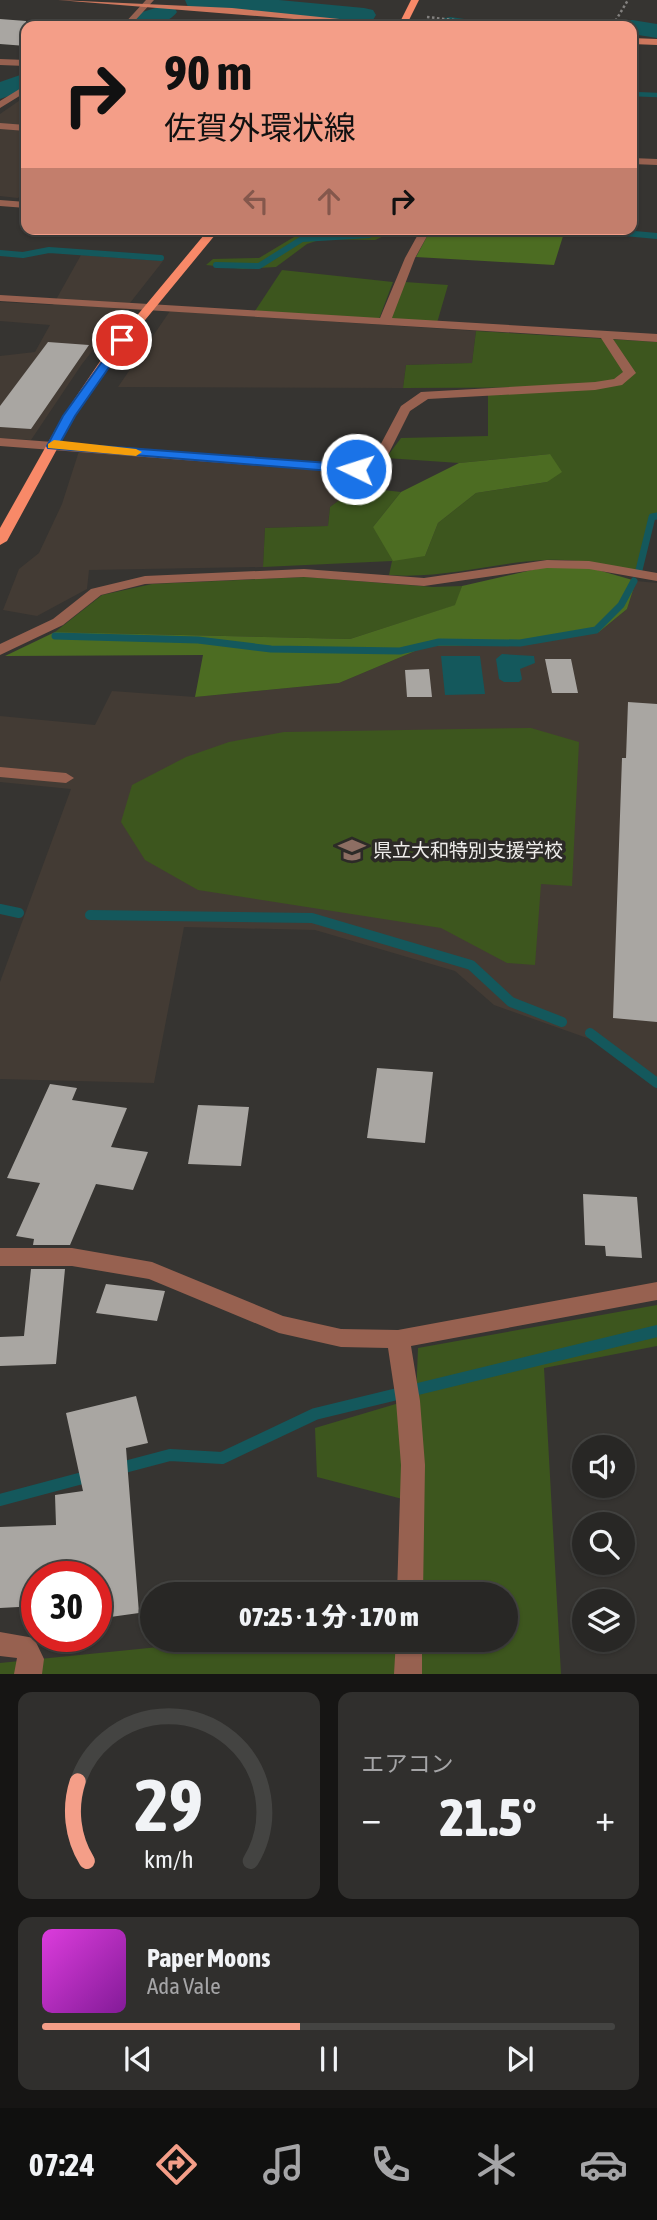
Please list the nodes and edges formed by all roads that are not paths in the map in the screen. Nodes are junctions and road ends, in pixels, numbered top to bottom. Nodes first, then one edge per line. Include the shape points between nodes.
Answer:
1 (62, 0) edge
2 (415, 0) edge
3 (148, 2) edge
4 (131, 21) edge
5 (350, 21) edge
6 (406, 21) edge
7 (637, 41) edge
8 (657, 42) edge
9 (0, 62) edge
10 (21, 63) edge
11 (21, 91) edge
12 (0, 105) edge
13 (0, 126) edge
14 (21, 128) edge
15 (637, 161) edge
16 (657, 162) edge
17 (0, 203) edge
18 (21, 205) edge
19 (210, 235) edge
20 (422, 235) edge
21 (0, 298) edge
22 (149, 306) junction
23 (384, 323) junction
24 (605, 335) junction
25 (657, 338) edge
26 (0, 442) edge
27 (53, 446) junction
28 (0, 541) edge
29 (657, 578) edge
30 (0, 650) edge
31 (0, 772) edge
32 (66, 778) dead end
33 (0, 1257) edge
34 (657, 1291) edge
35 (398, 1339) junction
36 (410, 1582) edge
37 (0, 1644) edge
38 (409, 1652) edge
39 (28, 1674) edge
40 (408, 1674) edge

1 - 3 main road
2 - 6 main road
3 - 4 street
3 - 5 main road
7 - 8 main road
9 - 10 street
11 - 12 street
13 - 14 street
15 - 16 street
17 - 18 street
19 - 22 main road
20 - 23 street
21 - 22 street
22 - 23 street
22 - 27 main road via 109,357
23 - 24 street
24 - 25 street
24 - 27 street via 630,373 618,382 425,395 405,409 380,458 356,469
26 - 27 street
27 - 28 main road
29 - 30 street via 589,565 547,564 424,582 304,573 145,580 96,592 58,622
31 - 32 street
33 - 35 street via 72,1257 152,1271 279,1324 341,1338
34 - 35 street
35 - 36 street via 413,1465
37 - 39 street via 25,1647 31,1659
38 - 40 street

